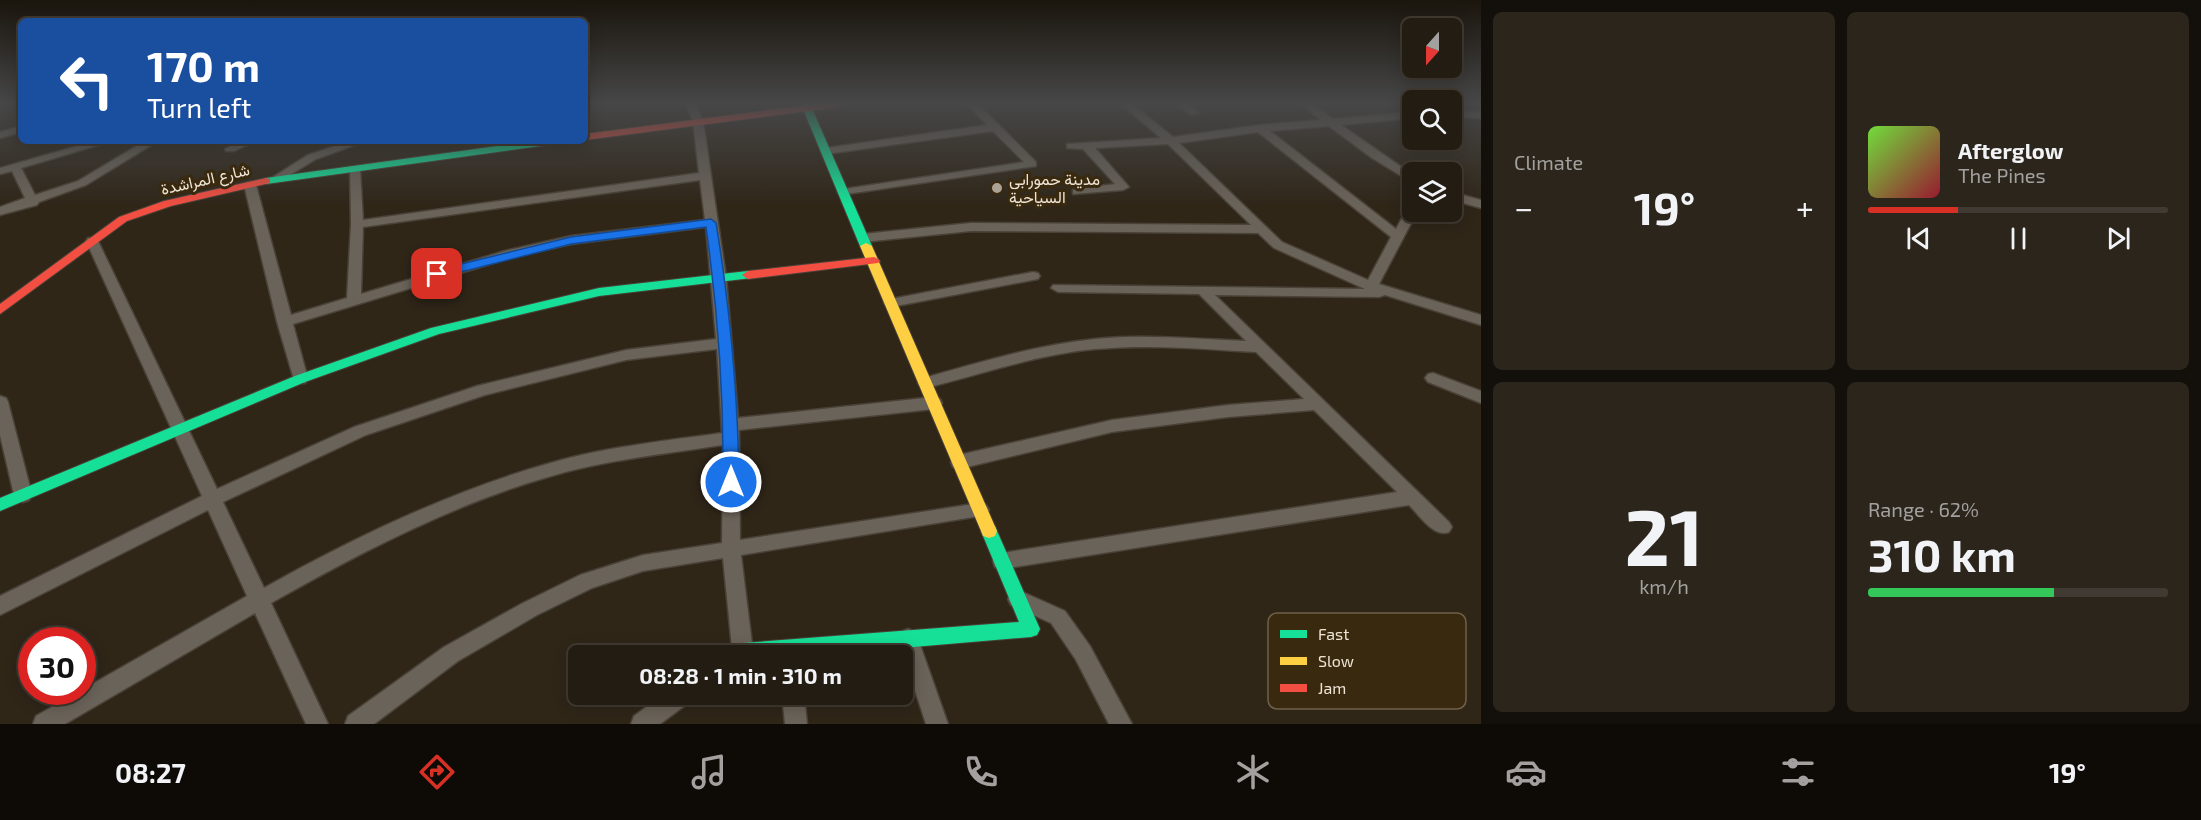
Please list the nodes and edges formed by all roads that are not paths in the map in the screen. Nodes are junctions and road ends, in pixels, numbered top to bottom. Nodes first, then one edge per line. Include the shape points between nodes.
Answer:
1 (700, 138) edge
2 (820, 138) edge
3 (924, 138) edge
4 (1007, 138) edge
5 (1167, 138) edge
6 (1193, 138) edge
7 (1272, 138) edge
8 (1352, 138) edge
9 (1171, 141) junction
10 (96, 144) edge
11 (148, 144) edge
12 (243, 144) edge
13 (352, 144) edge
14 (534, 144) edge
15 (1086, 145) junction
16 (1071, 146) dead end
17 (230, 149) dead end
18 (826, 151) junction
19 (15, 167) junction
20 (354, 170) junction
21 (0, 171) edge
22 (1402, 172) edge
23 (704, 176) junction
24 (276, 179) junction
25 (250, 185) junction
26 (1077, 192) dead end
27 (844, 194) junction
28 (1462, 198) edge
29 (33, 202) junction
30 (1481, 204) edge
31 (0, 211) edge
32 (1405, 222) edge
33 (711, 223) junction
34 (357, 224) junction
35 (1259, 229) junction
36 (1397, 236) junction
37 (863, 238) junction
38 (93, 241) junction
39 (874, 261) junction
40 (1033, 276) dead end
41 (719, 277) junction
42 (1371, 286) junction
43 (1058, 288) dead end
44 (1202, 290) junction
45 (1396, 293) junction
46 (354, 300) junction
47 (891, 303) junction
48 (0, 310) edge
49 (1481, 320) edge
50 (284, 322) junction
51 (723, 343) junction
52 (1260, 347) junction
53 (1433, 378) dead end
54 (300, 379) junction
55 (926, 383) junction
56 (1481, 397) edge
57 (0, 402) edge
58 (934, 403) junction
59 (1318, 404) junction
60 (178, 428) junction
61 (730, 432) junction
62 (959, 462) junction
63 (23, 495) junction
64 (1412, 497) junction
65 (211, 500) junction
66 (0, 505) edge
67 (980, 510) junction
68 (1443, 527) dead end
69 (731, 549) junction
70 (1002, 561) junction
71 (1018, 599) junction
72 (258, 601) junction
73 (0, 606) edge
74 (908, 639) junction
75 (739, 645) edge
76 (854, 645) edge
77 (669, 705) edge
78 (795, 705) edge
79 (44, 724) edge
80 (317, 724) edge
81 (356, 724) edge
82 (642, 724) edge
83 (796, 724) edge
84 (937, 724) edge
85 (1121, 724) edge

1 - 23 street
2 - 18 street
3 - 18 street
4 - 27 street via 1032,164
5 - 9 street
6 - 9 street
7 - 36 street
8 - 22 street
9 - 15 street
9 - 35 street
10 - 19 street
11 - 29 street via 82,183
12 - 17 street
13 - 24 street via 312,157
14 - 20 street, شارع المراشدة
15 - 16 street
15 - 26 street via 1123,187
18 - 27 street
19 - 21 street
19 - 29 street
20 - 24 street, شارع المراشدة
20 - 34 street
23 - 33 street
23 - 34 street
24 - 25 street, شارع المراشدة
25 - 38 street, شارع المراشدة via 123,219
25 - 50 street
27 - 37 street
28 - 30 street
29 - 31 street
32 - 36 street
33 - 41 street
33 - 46 street via 571,240
34 - 46 street
35 - 37 street via 971,226
35 - 42 street via 1278,245
36 - 42 street
37 - 39 street
38 - 48 street, شارع المراشدة
38 - 60 street
39 - 41 street
39 - 47 street
40 - 47 street
41 - 51 street
41 - 54 street via 599,291 528,308 436,332
42 - 45 street
43 - 44 street
44 - 45 street
44 - 52 street
45 - 49 street
46 - 50 street
47 - 55 street
50 - 54 street
51 - 61 street
51 - 65 street via 626,355 482,390 360,431
52 - 55 street via 1096,344
52 - 59 street
53 - 56 street
54 - 60 street
55 - 58 street
57 - 63 street
58 - 61 street
58 - 62 street
59 - 62 street via 1112,426
59 - 64 street
60 - 63 street
60 - 65 street
61 - 69 street
61 - 72 street via 590,459 524,478 357,546
62 - 67 street
63 - 66 street
64 - 68 street
64 - 70 street
65 - 72 street
65 - 73 street
67 - 69 street
67 - 70 street
69 - 75 street
69 - 81 street via 643,563 587,581 451,654
70 - 71 street
71 - 74 street via 1031,629
71 - 85 street via 1058,616
72 - 79 street
72 - 80 street
74 - 76 street
74 - 84 street
77 - 82 street
78 - 83 street

